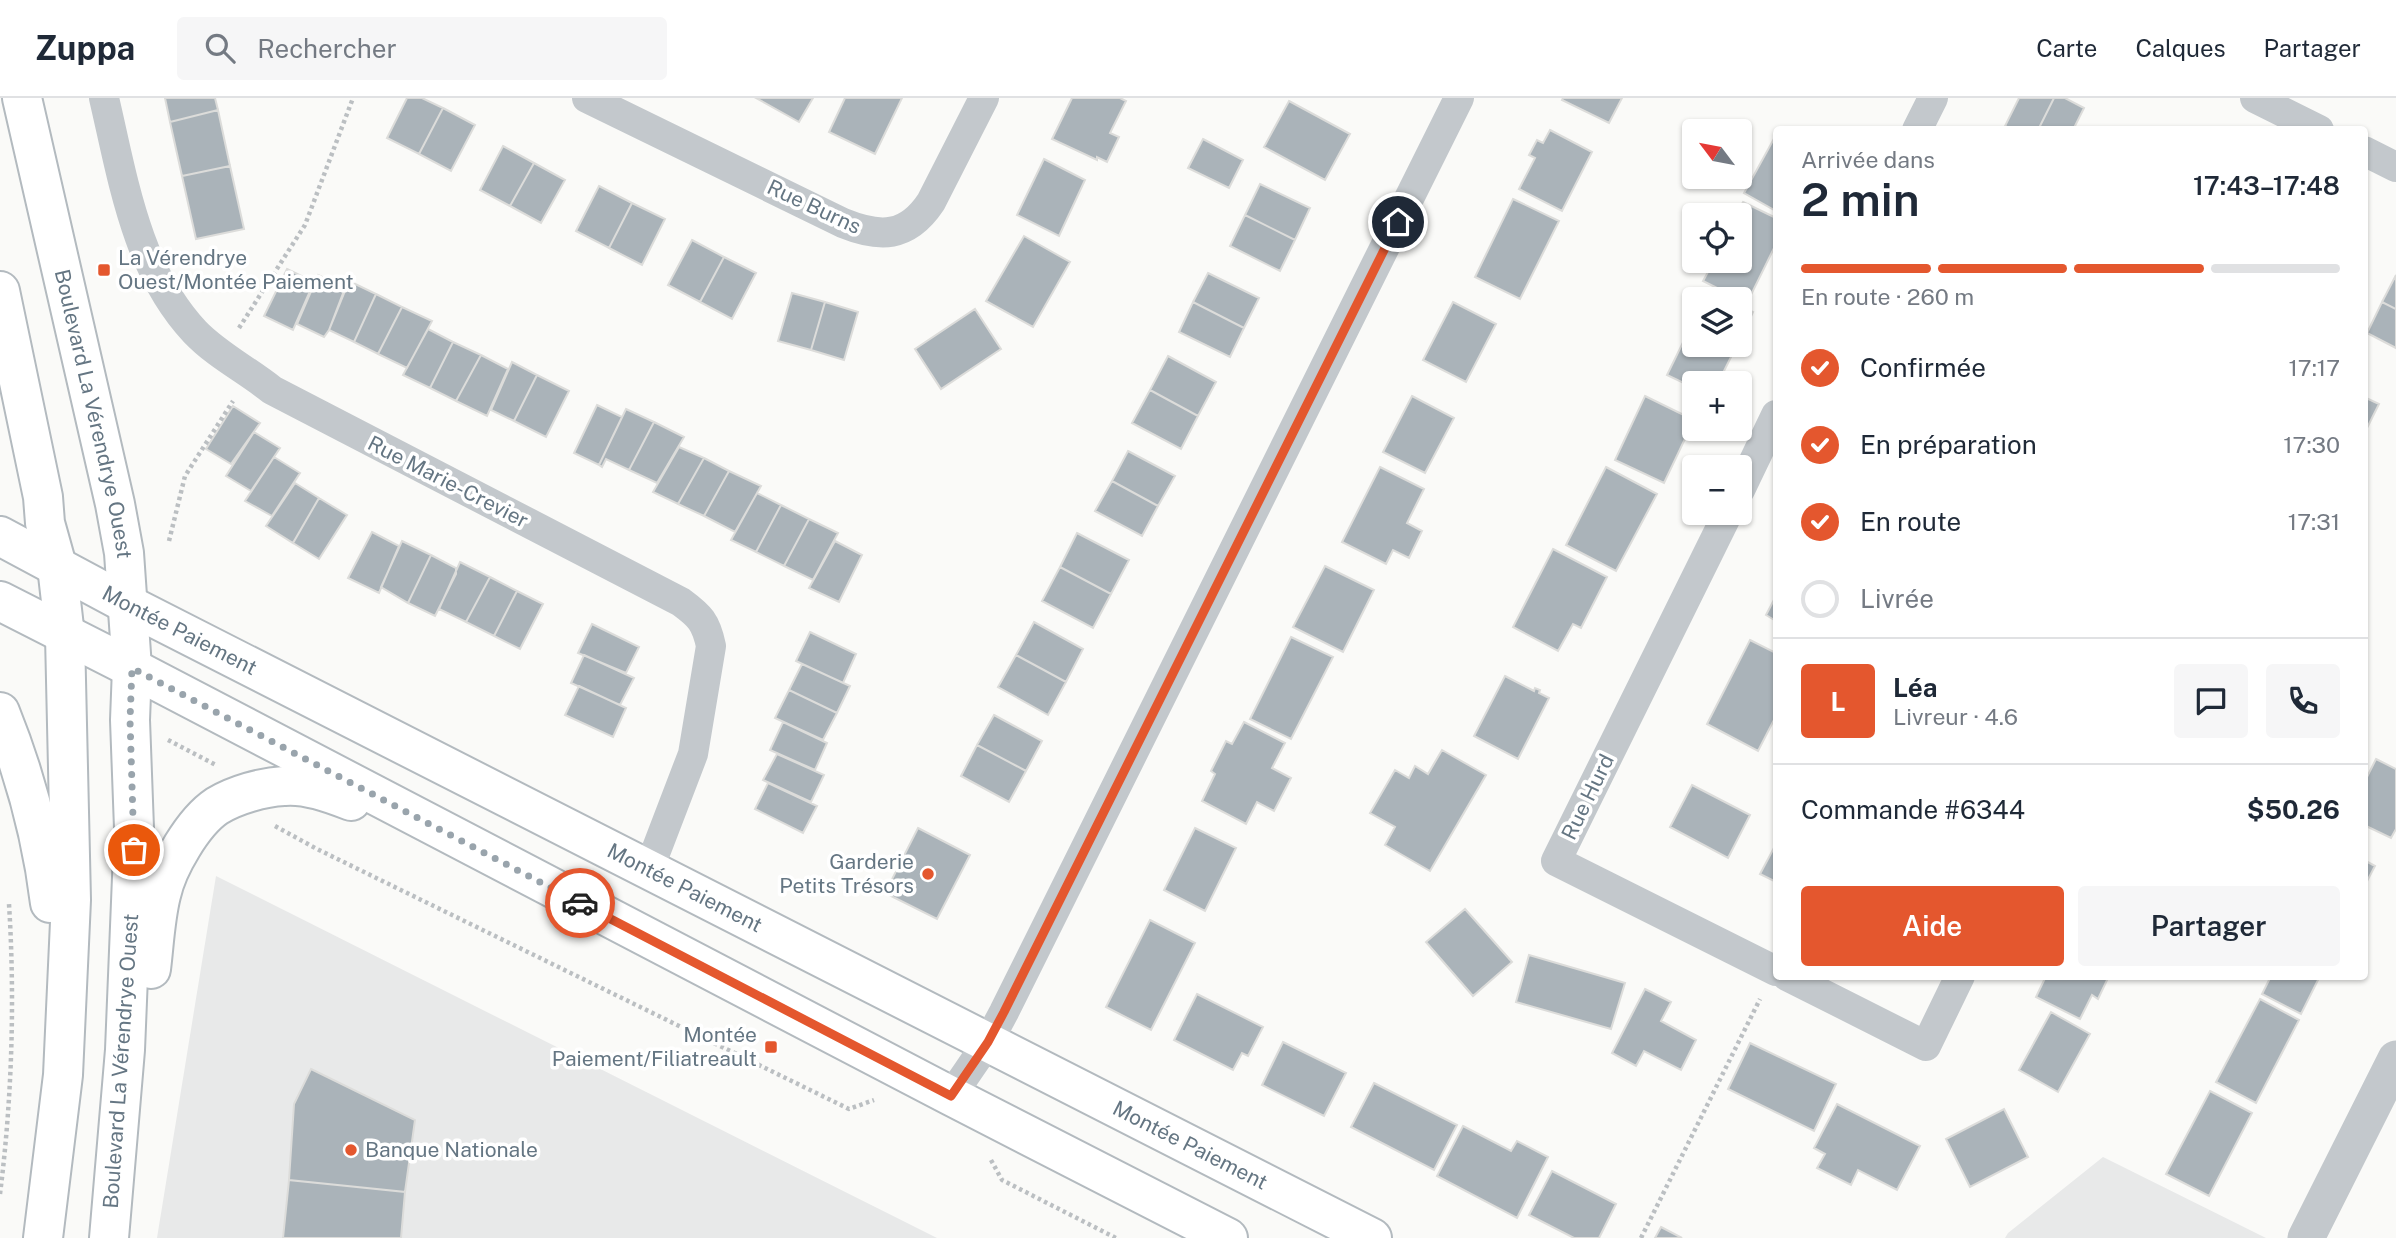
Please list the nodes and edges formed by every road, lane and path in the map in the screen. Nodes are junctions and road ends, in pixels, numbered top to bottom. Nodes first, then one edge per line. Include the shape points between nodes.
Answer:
1 (22, 98) edge
2 (104, 98) edge
3 (353, 98) edge
4 (587, 98) edge
5 (984, 98) edge
6 (1459, 98) edge
7 (1933, 98) edge
8 (2255, 98) edge
9 (1919, 126) edge
10 (2311, 126) edge
11 (2368, 155) edge
12 (2396, 167) edge
13 (0, 291) edge
14 (251, 373) junction
15 (1773, 421) edge
16 (1752, 465) edge
17 (1722, 525) edge
18 (0, 536) edge
19 (169, 541) dead end
20 (57, 566) junction
21 (0, 601) edge
22 (127, 604) junction
23 (65, 636) junction
24 (132, 668) junction
25 (0, 712) edge
26 (130, 720) junction
27 (240, 796) junction
28 (446, 833) junction
29 (649, 869) junction
30 (9, 897) dead end
31 (1773, 970) edge
32 (1775, 980) edge
33 (1793, 980) edge
34 (1958, 980) edge
35 (988, 1042) junction
36 (2396, 1059) edge
37 (63, 1075) junction
38 (951, 1096) junction
39 (875, 1099) dead end
40 (990, 1158) dead end
41 (0, 1194) edge
42 (43, 1238) edge
43 (110, 1238) edge
44 (1116, 1238) edge
45 (1228, 1238) edge
46 (1372, 1238) edge
47 (1640, 1238) edge
48 (2307, 1238) edge

1 - 22 main road, Boulevard La Vérendrye Ouest via 115,504
2 - 14 street, Rue Marie-Crevier via 131,211 154,272 194,331
3 - 14 path via 305,225 235,335
4 - 5 street, Rue Burns via 843,223 885,233 903,229 921,217
6 - 35 street
7 - 9 street
8 - 10 street
11 - 12 street
13 - 20 main road
14 - 19 path via 185,476
14 - 29 street, Rue Marie-Crevier via 272,390 698,614 711,646 693,754
15 - 16 street
17 - 31 street, Rue Hurd via 1556,861
18 - 20 main road, Montée Paiement
20 - 22 main road, Montée Paiement
20 - 23 main road
21 - 23 main road
22 - 24 main road, Boulevard La Vérendrye Ouest
22 - 29 main road, Montée Paiement
23 - 24 main road
23 - 37 main road via 71,900
24 - 26 main road, Boulevard La Vérendrye Ouest
24 - 28 main road
25 - 37 main road via 22,770 44,855
26 - 27 path via 234,774
26 - 43 main road, Boulevard La Vérendrye Ouest via 134,828 125,1050
27 - 28 main road via 285,785 317,789
27 - 39 path via 255,814 317,849 849,1109
27 - 43 main road via 217,806 200,821 173,863 161,894
28 - 38 main road
29 - 35 main road, Montée Paiement
30 - 41 path via 10,1057
32 - 47 path
33 - 34 street, Rue Hurd via 1926,1046
35 - 38 street
35 - 46 main road, Montée Paiement
36 - 48 street
37 - 42 main road
38 - 45 main road
40 - 44 path via 1002,1180

